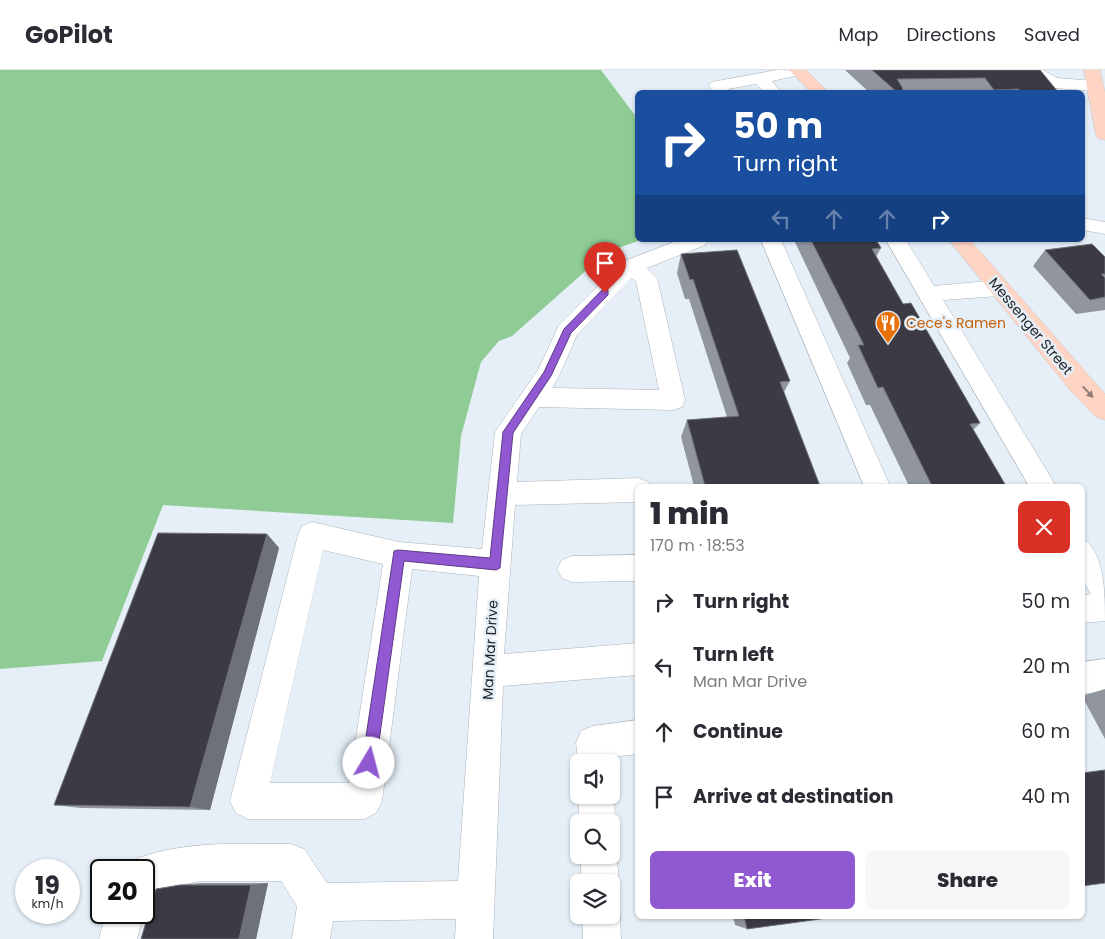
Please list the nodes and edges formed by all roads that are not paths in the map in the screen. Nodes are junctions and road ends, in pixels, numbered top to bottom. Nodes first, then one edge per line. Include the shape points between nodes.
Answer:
1 (1031, 70) edge
2 (798, 71) edge
3 (760, 78) junction
4 (1093, 78) edge
5 (721, 90) edge
6 (771, 90) edge
7 (818, 90) edge
8 (1105, 135) edge
9 (1085, 225) edge
10 (1105, 228) edge
11 (693, 242) edge
12 (772, 242) edge
13 (897, 242) edge
14 (961, 242) edge
15 (630, 267) junction
16 (1000, 288) junction
17 (928, 294) junction
18 (540, 385) junction
19 (1105, 410) edge
20 (876, 484) edge
21 (1042, 484) edge
22 (635, 490) edge
23 (502, 494) junction
24 (398, 555) junction
25 (1085, 557) edge
26 (496, 564) junction
27 (635, 568) edge
28 (572, 569) dead end
29 (1105, 590) edge
30 (1105, 607) edge
31 (1085, 609) edge
32 (635, 659) edge
33 (488, 670) junction
34 (1105, 675) edge
35 (1085, 678) edge
36 (635, 737) edge
37 (594, 754) edge
38 (155, 872) edge
39 (476, 900) junction
40 (317, 902) junction
41 (122, 924) edge
42 (601, 924) edge
43 (118, 939) edge
44 (311, 939) edge
45 (474, 939) edge
46 (602, 939) edge

1 - 4 street via 1053,83
2 - 3 street
2 - 7 main road
3 - 5 street via 718,86
3 - 6 street
4 - 8 main road
9 - 10 street
11 - 15 street
12 - 20 street
13 - 17 street
14 - 16 main road, Messenger Street
15 - 18 street, Man Mar Drive via 567,331
15 - 18 street via 646,278 673,400
16 - 17 street
16 -> 19 main road, Messenger Street
17 - 21 street
18 - 23 street, Man Mar Drive via 508,432
22 - 23 street
23 - 26 street, Man Mar Drive
24 - 24 street via 312,535 248,801 364,801
24 - 26 street
25 - 29 street
26 - 33 street, Man Mar Drive
27 - 28 street
30 - 31 street
32 - 33 street
33 - 39 street, Man Mar Drive
34 - 35 street
36 - 37 street via 593,742
38 - 40 street via 201,863 291,862
39 - 40 street
39 - 45 street, Man Mar Drive
40 - 44 street
41 - 43 street
42 - 46 street

